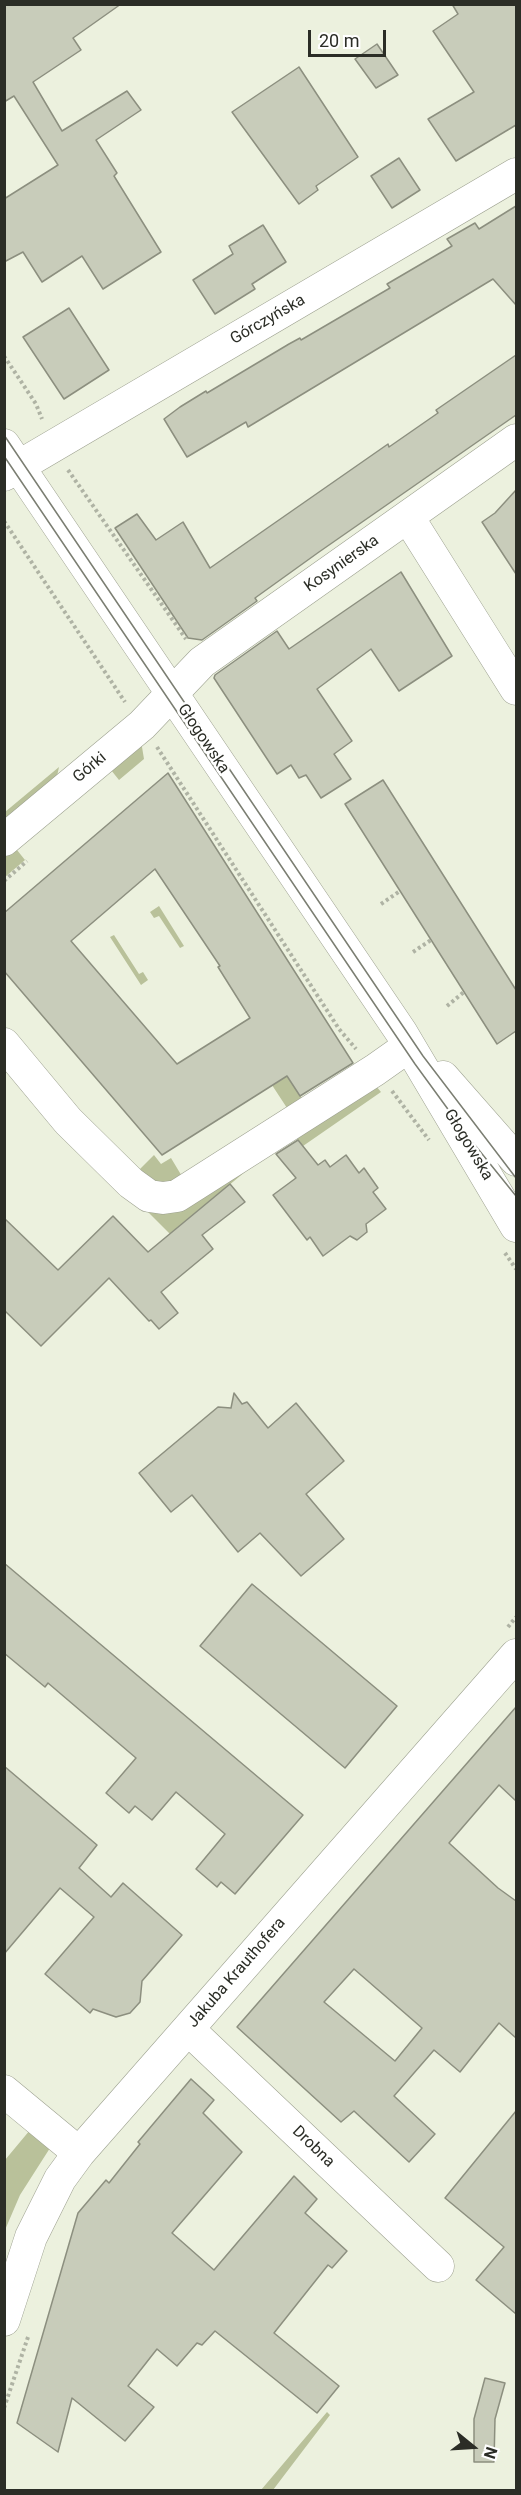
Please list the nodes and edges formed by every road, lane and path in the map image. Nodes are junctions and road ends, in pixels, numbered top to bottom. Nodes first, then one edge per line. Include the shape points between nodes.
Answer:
1 (516, 174) edge
2 (4, 356) edge
3 (516, 440) edge
4 (52, 448) junction
5 (9, 462) edge
6 (408, 517) junction
7 (4, 521) edge
8 (187, 641) dead end
9 (516, 689) edge
10 (172, 694) junction
11 (142, 725) junction
12 (4, 840) edge
13 (400, 891) dead end
14 (381, 904) dead end
15 (431, 940) dead end
16 (413, 952) dead end
17 (464, 993) dead end
18 (447, 1006) dead end
19 (405, 1039) junction
20 (4, 1044) edge
21 (375, 1070) junction
22 (436, 1149) dead end
23 (516, 1160) edge
24 (516, 1186) edge
25 (510, 1239) edge
26 (516, 1269) edge
27 (516, 1654) edge
28 (188, 2029) junction
29 (4, 2091) edge
30 (79, 2154) junction
31 (438, 2266) dead end
32 (4, 2320) edge

1 - 4 street, Górczyńska
2 - 4 path via 36,404
3 - 6 street, Kosynierska
4 - 5 street, Górczyńska
4 - 8 path
5 - 10 street, Głogowska
6 - 9 street
6 - 10 street, Kosynierska via 202,662
7 - 11 path
10 - 11 street, Górki
10 - 19 street, Głogowska
11 - 12 street, Górki
11 - 21 path via 339,1029
13 - 14 path
15 - 16 path
17 - 18 path
19 - 21 street
19 - 23 street, Głogowska
19 - 24 street
19 - 25 street, Głogowska
20 - 21 street via 68,1121 131,1183 149,1196 163,1198 177,1196
21 - 22 path
25 - 26 path
27 - 28 street, Jakuba Krauthofera
28 - 30 street, Jakuba Krauthofera
28 - 31 street, Drobna
29 - 30 street
30 - 32 street, Jakuba Krauthofera via 60,2179 31,2237

